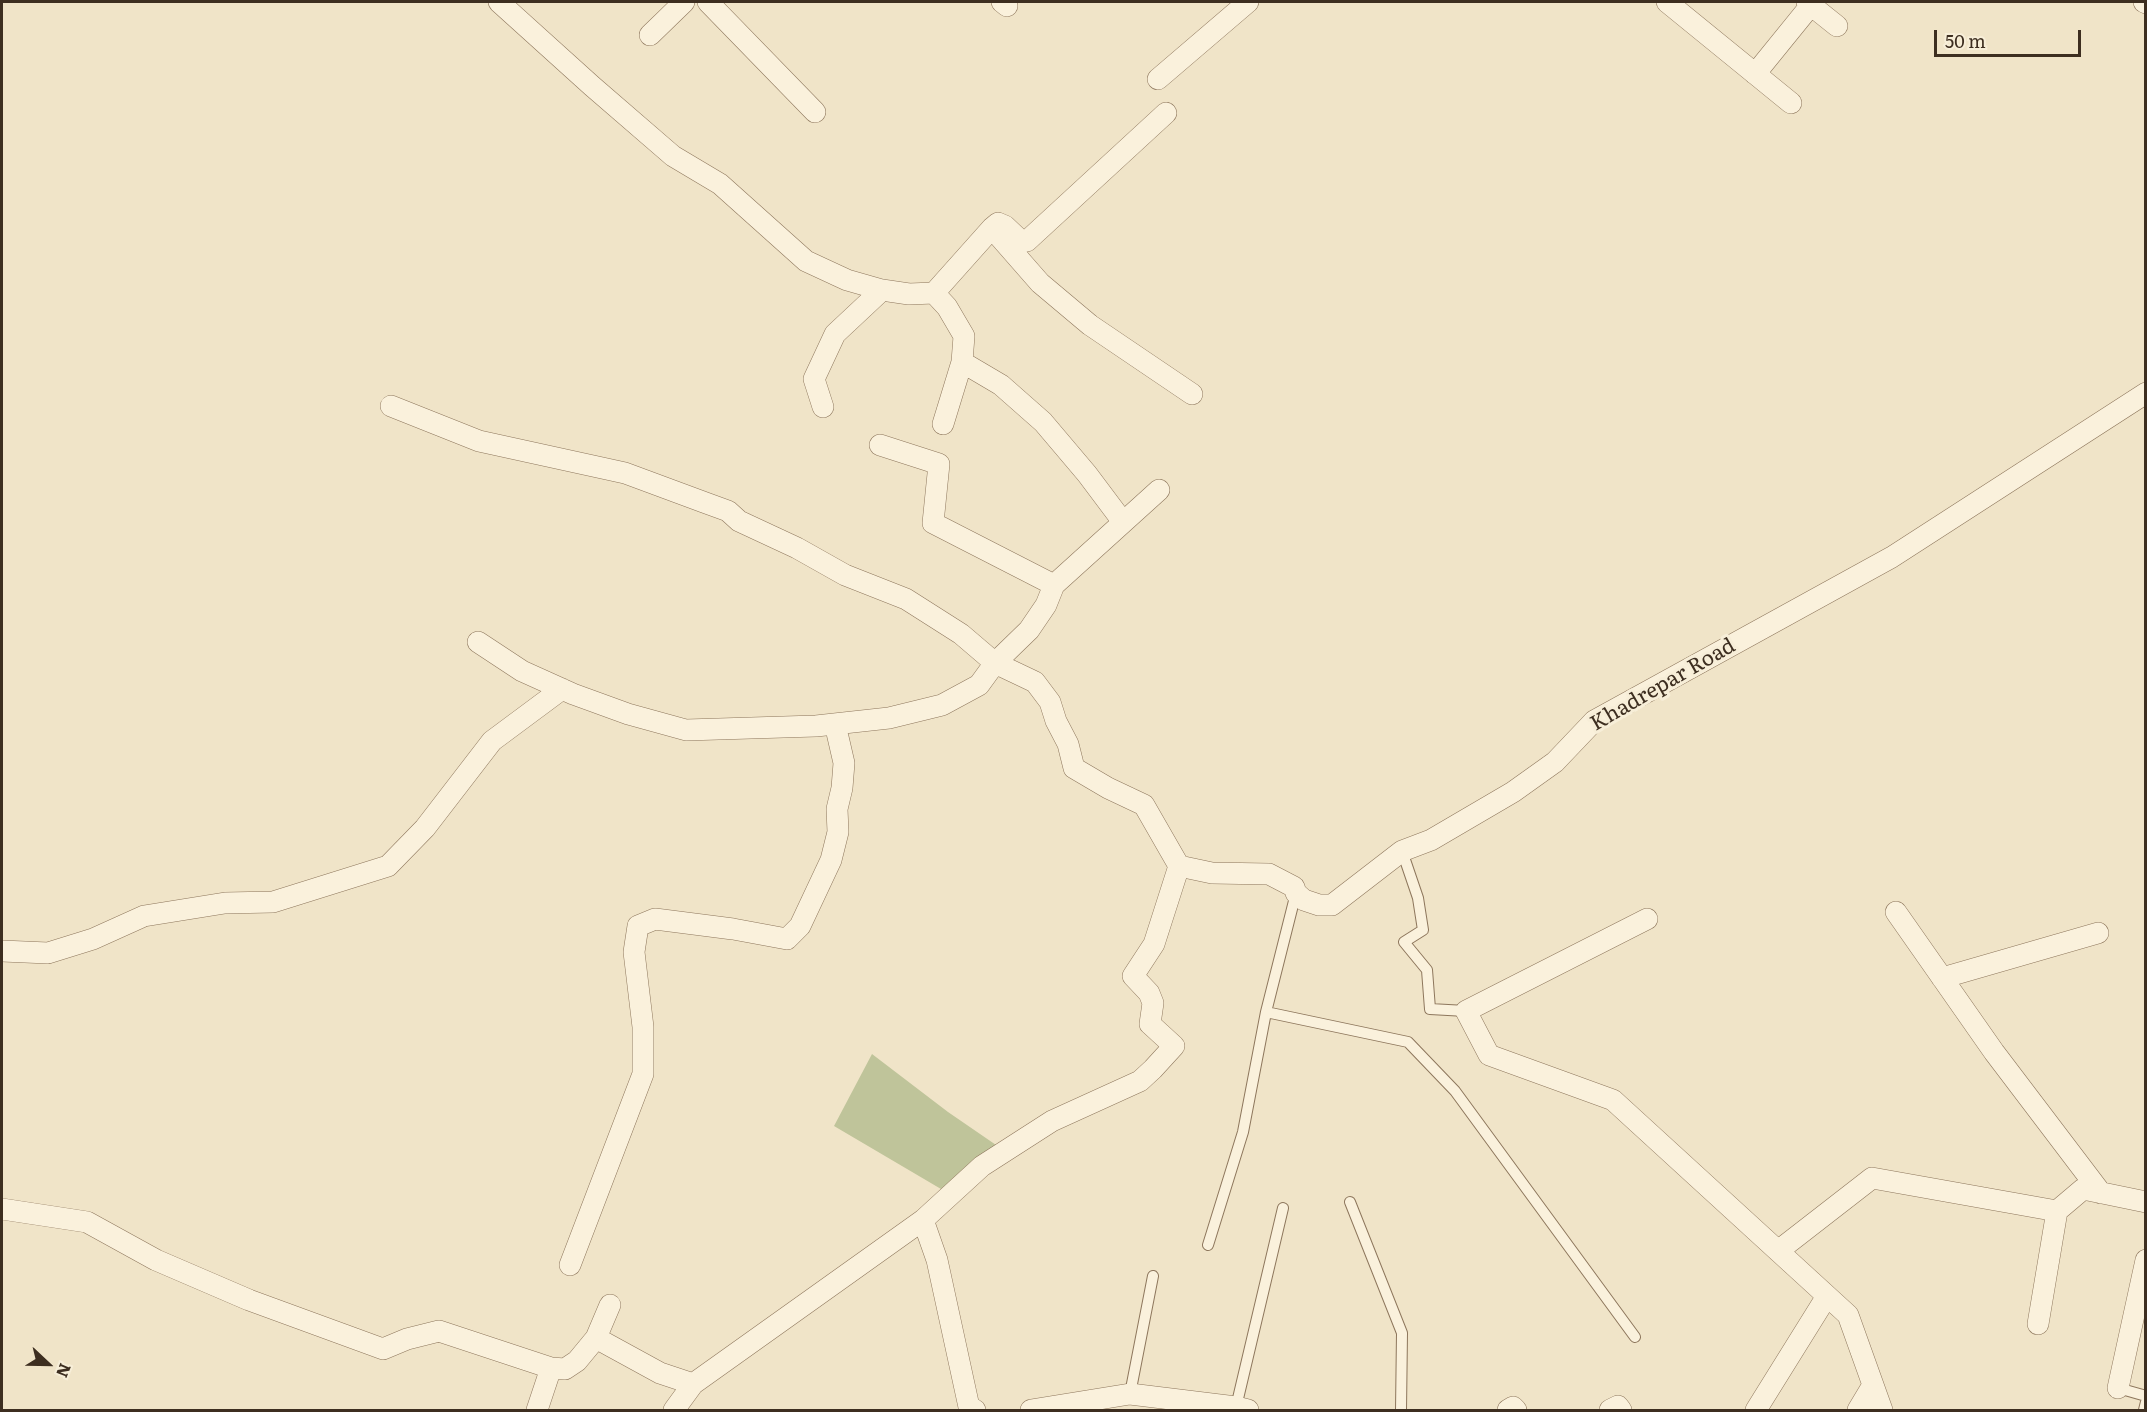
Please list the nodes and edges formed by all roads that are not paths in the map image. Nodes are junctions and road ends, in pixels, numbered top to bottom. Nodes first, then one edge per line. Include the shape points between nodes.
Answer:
1 (499, 2) edge
2 (684, 2) edge
3 (708, 2) edge
4 (1248, 2) edge
5 (1667, 2) edge
6 (1809, 3) edge
7 (1837, 26) dead end
8 (651, 35) dead end
9 (1755, 74) junction
10 (1158, 79) dead end
11 (1791, 103) dead end
12 (815, 112) dead end
13 (1166, 114) dead end
14 (992, 228) junction
15 (882, 290) junction
16 (934, 293) junction
17 (962, 362) junction
18 (2145, 393) edge
19 (1192, 394) dead end
20 (391, 406) dead end
21 (823, 407) dead end
22 (943, 424) dead end
23 (880, 445) dead end
24 (1159, 490) dead end
25 (1123, 522) junction
26 (1054, 585) junction
27 (478, 642) dead end
28 (996, 663) junction
29 (562, 689) junction
30 (835, 724) junction
31 (1402, 851) junction
32 (1179, 866) junction
33 (1296, 893) junction
34 (1896, 912) dead end
35 (1647, 919) dead end
36 (2098, 933) dead end
37 (2, 951) edge
38 (1942, 978) junction
39 (1466, 1011) junction
40 (1266, 1012) junction
41 (2102, 1193) junction
42 (1350, 1202) dead end
43 (2145, 1202) edge
44 (1283, 1208) dead end
45 (2, 1209) edge
46 (2057, 1210) junction
47 (923, 1220) junction
48 (1208, 1245) dead end
49 (1778, 1251) junction
50 (2145, 1260) edge
51 (570, 1265) dead end
52 (1153, 1276) dead end
53 (1827, 1296) junction
54 (610, 1305) dead end
55 (2038, 1324) dead end
56 (1635, 1337) dead end
57 (596, 1338) junction
58 (551, 1368) junction
59 (693, 1384) junction
60 (1873, 1385) junction
61 (2118, 1388) joint
62 (1130, 1394) junction
63 (2145, 1396) edge
64 (2145, 1402) edge
65 (1242, 1409) edge
66 (537, 1410) edge
67 (674, 1410) edge
68 (975, 1410) edge
69 (1031, 1410) edge
70 (1401, 1410) edge
71 (1508, 1410) edge
72 (1516, 1410) edge
73 (1610, 1410) edge
74 (1621, 1410) edge
75 (1756, 1410) edge
76 (1858, 1410) edge
77 (1882, 1410) edge
78 (2144, 1410) edge

1 - 15 street via 673,156 720,184 806,261
2 - 8 street
3 - 12 street
4 - 10 street
5 - 9 street
6 - 7 street
6 - 9 street
9 - 11 street
13 - 14 street via 1027,241 1022,242 998,223
14 - 16 street
14 - 19 street via 1040,284 1090,325
15 - 16 street
15 - 21 street via 835,334 814,379
16 - 17 street via 964,336
17 - 22 street
17 - 25 street via 1001,385 1043,422
18 - 31 street, Khadrepar Road via 1892,557 1594,721 1555,762 1513,792 1431,840
20 - 28 street via 479,441 625,473 728,511 739,521 845,575 906,600 961,634
23 - 26 street via 939,464 933,523
24 - 25 street
25 - 26 street
26 - 28 street via 1029,630
27 - 29 street via 522,671
28 - 30 street via 979,685 942,705 889,718
28 - 32 street via 1035,682 1050,702 1074,768 1144,805
29 - 30 street via 627,714 686,730
29 - 37 street via 492,741 425,828 388,866 273,902 225,903 144,916 93,939 48,953
30 - 51 street via 844,763 837,808 838,832 831,860 800,926 787,939 655,919 638,926 634,952 643,1027 643,1074
31 - 33 street, Khadrepar Road via 1332,904 1319,905
31 - 39 lane via 1419,898 1423,930 1404,942 1427,970 1430,1009
32 - 33 street, Khadrepar Road via 1212,873 1269,874 1294,887
32 - 47 street via 1154,945 1133,976 1153,1003 1150,1024 1172,1043 1172,1048 1140,1081 1052,1121 982,1166
33 - 40 lane
34 - 38 street
35 - 39 street
36 - 38 street
38 - 41 street
39 - 49 street via 1489,1055 1613,1100
40 - 48 lane via 1243,1132
40 - 56 lane via 1408,1042 1455,1091
41 - 43 street
41 - 46 street via 2083,1189
42 - 70 lane via 1402,1333
44 - 65 lane
45 - 58 street via 87,1222 166,1264 249,1300 383,1349 439,1331
46 - 49 street via 1872,1178
46 - 55 street
47 - 59 street
47 - 68 street via 937,1260 969,1407
49 - 53 street
50 - 61 street
52 - 62 lane
53 - 60 street via 1848,1315
53 - 75 street
54 - 57 street
57 - 58 street via 565,1370
57 - 59 street via 660,1373
58 - 66 street
59 - 67 street
60 - 76 street
60 - 77 street
61 - 63 lane
62 - 65 street
62 - 69 street
64 - 78 lane
71 - 72 street
73 - 74 street via 1618,1406

